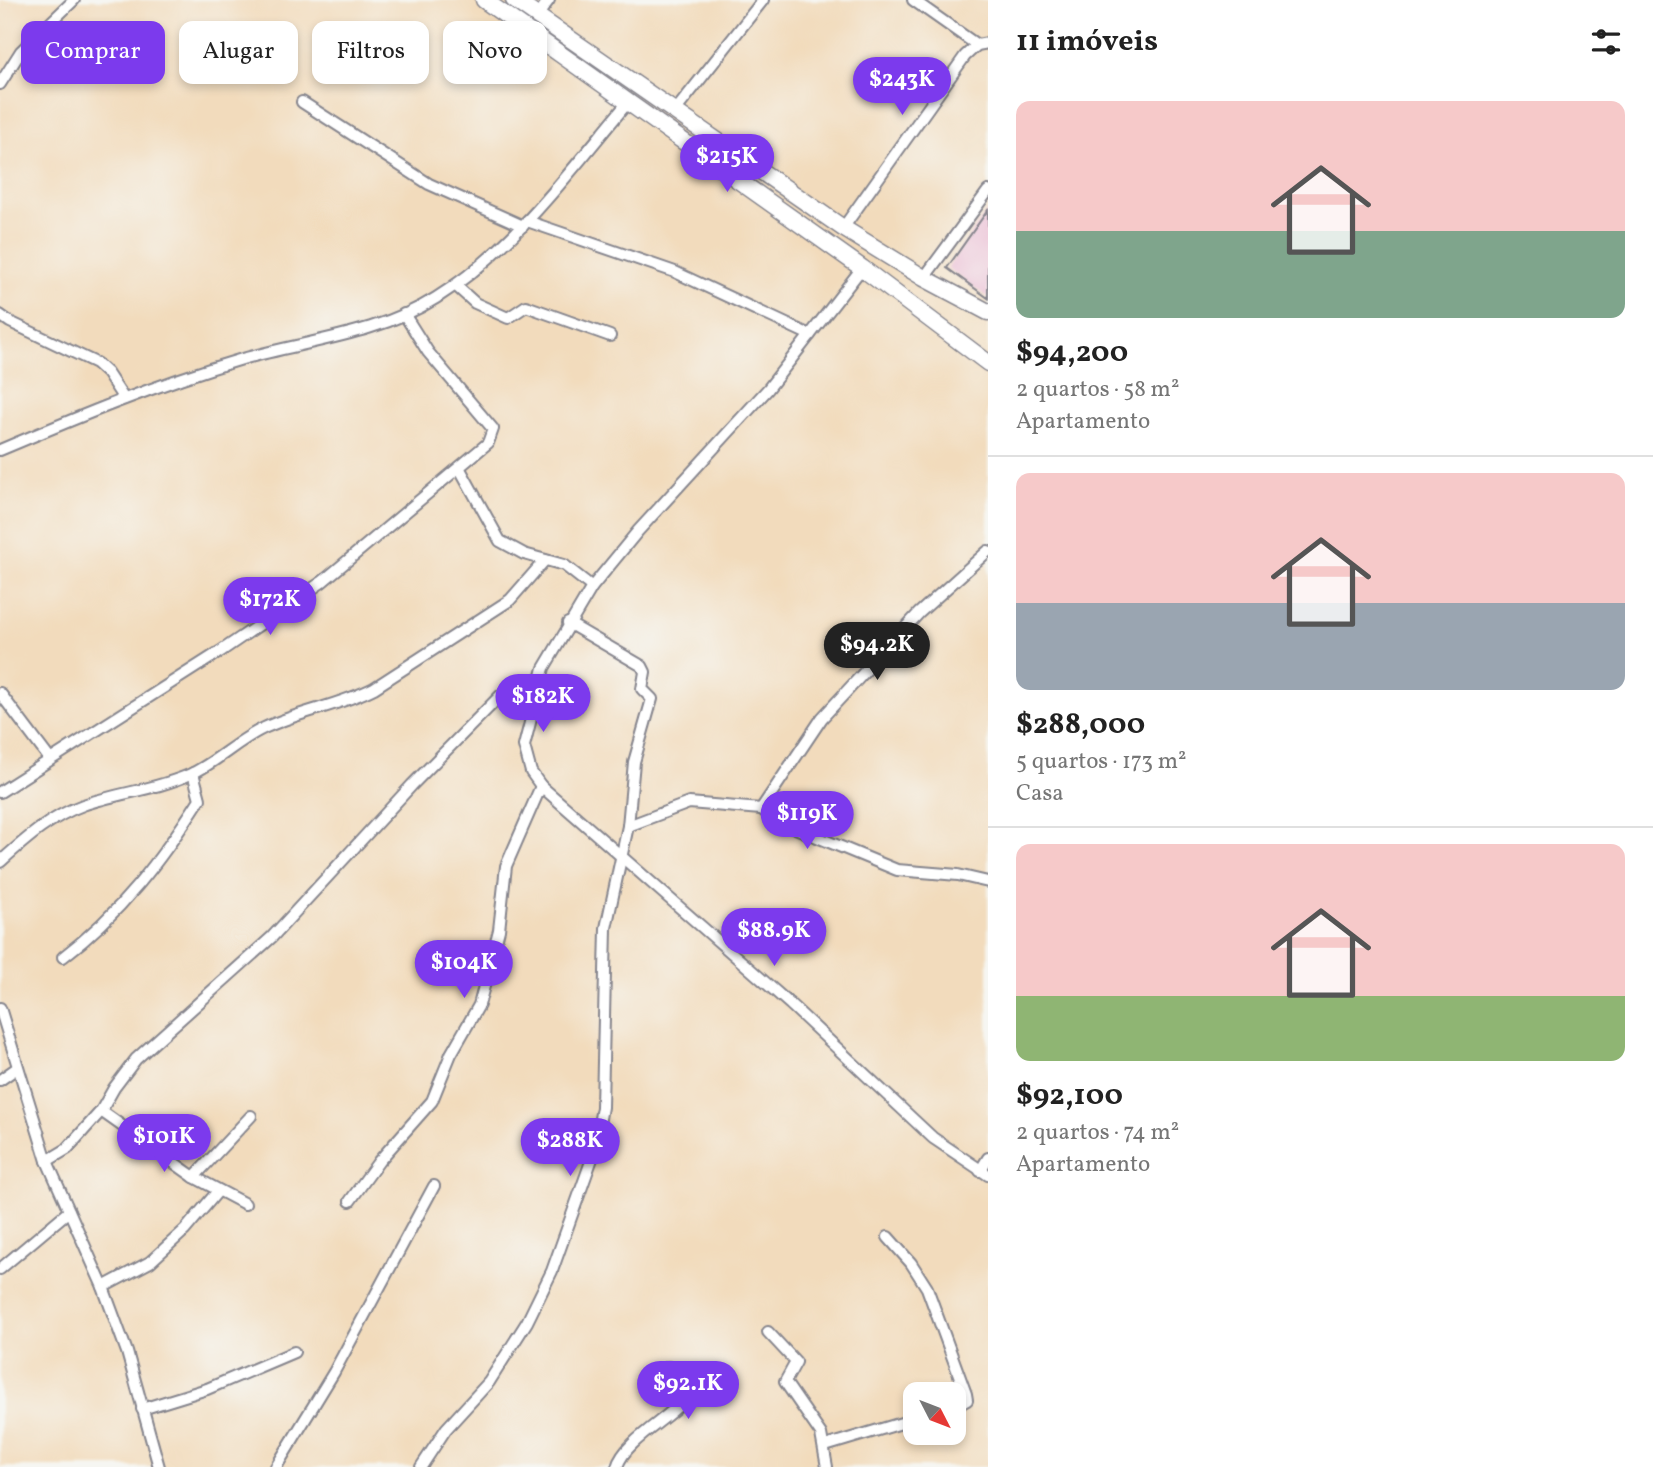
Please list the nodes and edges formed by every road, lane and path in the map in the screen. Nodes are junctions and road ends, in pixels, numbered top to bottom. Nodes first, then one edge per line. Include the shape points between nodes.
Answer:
1 (74, 0) edge
2 (484, 0) edge
3 (514, 0) edge
4 (549, 0) edge
5 (763, 0) edge
6 (913, 0) edge
7 (537, 16) junction
8 (983, 44) edge
9 (0, 84) edge
10 (629, 101) junction
11 (302, 102) dead end
12 (676, 110) junction
13 (988, 191) edge
14 (525, 223) junction
15 (843, 228) junction
16 (862, 268) junction
17 (924, 278) junction
18 (455, 285) junction
19 (988, 312) edge
20 (404, 314) junction
21 (0, 315) edge
22 (610, 335) dead end
23 (810, 335) junction
24 (988, 363) edge
25 (124, 399) junction
26 (0, 450) edge
27 (460, 469) junction
28 (988, 551) edge
29 (545, 560) junction
30 (592, 587) junction
31 (568, 623) junction
32 (538, 685) junction
33 (0, 693) edge
34 (50, 758) junction
35 (193, 773) junction
36 (541, 786) junction
37 (0, 792) edge
38 (761, 809) junction
39 (628, 826) junction
40 (621, 857) junction
41 (0, 862) edge
42 (988, 882) edge
43 (63, 957) dead end
44 (0, 1008) edge
45 (17, 1068) junction
46 (0, 1080) edge
47 (101, 1111) junction
48 (251, 1116) dead end
49 (988, 1158) edge
50 (47, 1161) junction
51 (984, 1173) edge
52 (194, 1177) junction
53 (433, 1186) dead end
54 (218, 1191) junction
55 (350, 1201) dead end
56 (245, 1204) dead end
57 (69, 1212) junction
58 (888, 1237) dead end
59 (0, 1269) edge
60 (103, 1287) junction
61 (768, 1332) dead end
62 (295, 1352) dead end
63 (668, 1367) dead end
64 (962, 1382) edge
65 (142, 1409) junction
66 (903, 1423) edge
67 (825, 1446) junction
68 (159, 1467) edge
69 (276, 1467) edge
70 (421, 1467) edge
71 (617, 1467) edge
72 (827, 1467) edge

1 - 9 street via 20,51
2 - 10 main road
3 - 7 main road
4 - 7 street
5 - 12 street
6 - 8 street
7 - 12 main road
8 - 15 street via 965,55
10 - 14 street
10 - 16 main road
11 - 14 street via 429,184
12 - 15 main road
13 - 17 street
14 - 18 street
14 - 23 street via 675,272
15 - 17 main road
16 - 23 street
16 - 24 main road
17 - 19 main road
18 - 20 street
18 - 22 street via 475,303 508,318 526,306
20 - 25 street via 240,360
20 - 27 street via 428,352 493,429 488,443
21 - 25 street via 96,363
23 - 30 street
25 - 26 street
27 - 29 street via 500,541
27 - 34 street via 322,582 221,652
28 - 38 street via 919,613 822,718
29 - 30 street via 564,565
29 - 35 street via 510,600 390,678 354,698 249,735
30 - 31 street
31 - 32 street
31 - 39 street via 644,669 642,689 652,699 634,762
32 - 36 street via 524,746 531,772
32 - 47 street via 520,686 500,696 272,937 136,1059
33 - 34 street
34 - 37 street
35 - 41 street via 59,816 36,829
35 - 43 street via 200,799 164,853 129,898
36 - 40 street
36 - 55 street via 506,866 499,930 479,1005 432,1101
38 - 39 street via 689,803
38 - 42 street via 897,870
39 - 40 street
40 - 51 street via 790,1004 923,1130
40 - 70 street via 607,928 602,1107 594,1153 552,1271 527,1322 489,1382 446,1429
44 - 45 street
45 - 46 street
45 - 50 street
47 - 50 street via 66,1149
47 - 52 street
48 - 52 street
49 - 51 street
50 - 57 street
52 - 54 street
53 - 69 street via 334,1372
54 - 56 street
54 - 60 street via 150,1262
57 - 59 street
57 - 60 street
58 - 64 street via 919,1273
60 - 65 street
61 - 67 street via 796,1362 785,1382 813,1420
62 - 65 street via 207,1389
63 - 71 street via 687,1386 687,1397 621,1456
65 - 68 street
66 - 67 street
67 - 72 street

